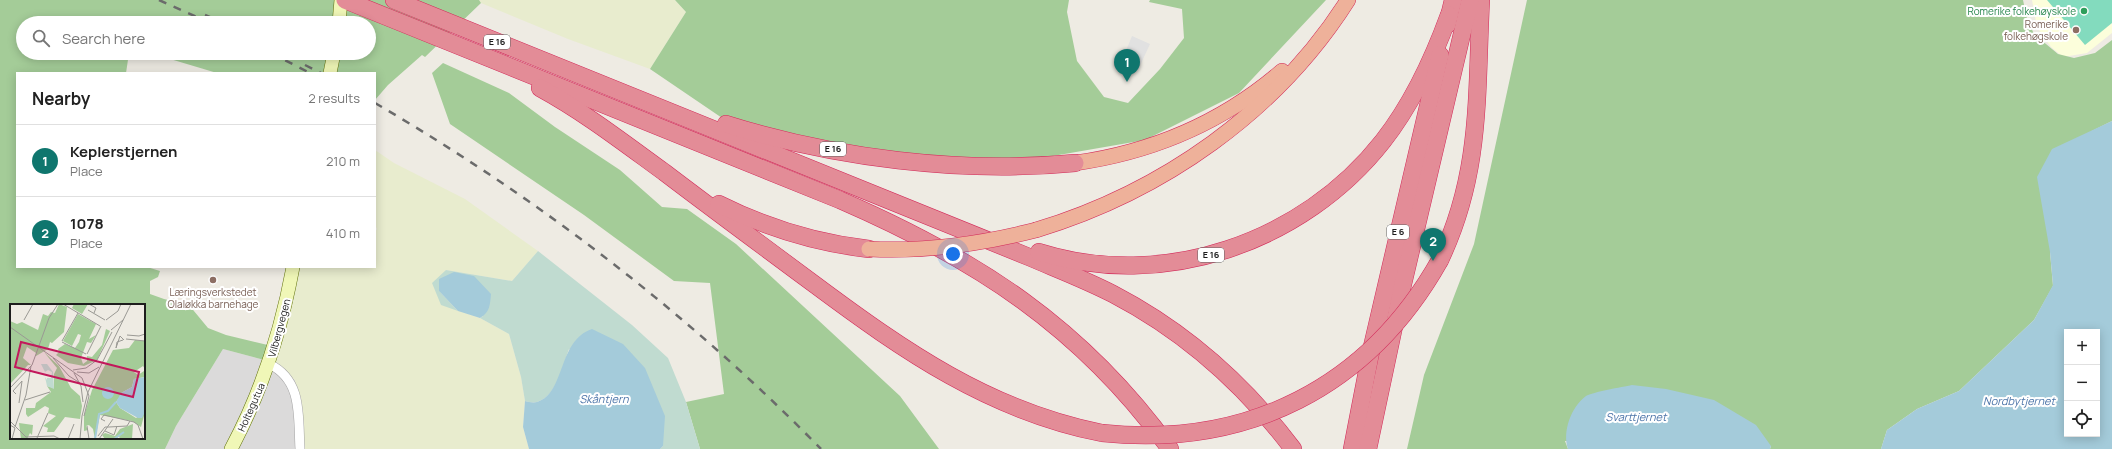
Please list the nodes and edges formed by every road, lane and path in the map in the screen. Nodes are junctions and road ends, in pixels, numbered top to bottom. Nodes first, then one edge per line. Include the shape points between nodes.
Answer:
1 (341, 0) edge
2 (345, 0) edge
3 (394, 0) edge
4 (1346, 0) edge
5 (1470, 0) edge
6 (1481, 0) edge
7 (1451, 8) edge
8 (339, 16) edge
9 (485, 57) junction
10 (333, 60) edge
11 (330, 72) edge
12 (599, 83) junction
13 (1075, 162) joint
14 (687, 189) junction
15 (965, 231) junction
16 (869, 249) joint
17 (294, 268) edge
18 (269, 364) junction
19 (231, 449) edge
20 (300, 449) edge
21 (1170, 449) edge
22 (1293, 449) edge
23 (1352, 449) edge
24 (1368, 449) edge

1 - 8 main road
2 - 9 highway, E 16
3 - 12 highway, E 16
4 - 13 highway, E 16 via 1292,61 1258,91 1233,107 1200,126 1157,144 1123,154
4 - 16 highway, E 16, bridge via 1331,26 1293,72 1263,102 1217,140 1162,176 1082,214 1036,230 938,248
5 - 24 highway, E 6 via 1401,292
6 - 14 highway, E 16, bridge via 1476,122 1471,164 1458,218 1440,260 1413,302 1383,338 1346,370 1306,397 1267,414 1213,430 1165,436 1102,433 1029,413 994,399 945,374 882,333
7 - 15 highway, E 16 via 1432,57 1405,108 1373,153 1346,181 1316,205 1249,243 1190,260 1112,264 1045,254 991,235
7 - 23 highway, E 6 via 1371,351
9 - 14 highway, E 16 via 493,66 542,90 592,120
9 - 21 highway, E 16 via 840,200 952,253 1015,294 1075,342 1127,395
10 - 11 main road
12 - 13 highway, E 16 via 616,83 730,125 786,140 853,153 913,161 982,165 1028,166
12 - 15 highway, E 16
14 - 16 highway, E 16 via 750,219 786,232 829,243
15 - 22 highway, E 16 via 1088,282 1160,322 1232,379
17 - 18 main road, Vilbergvegen via 282,324
18 - 19 main road, Holtegutua
18 - 20 street, Vilbergvegen via 285,373 292,383 297,404

